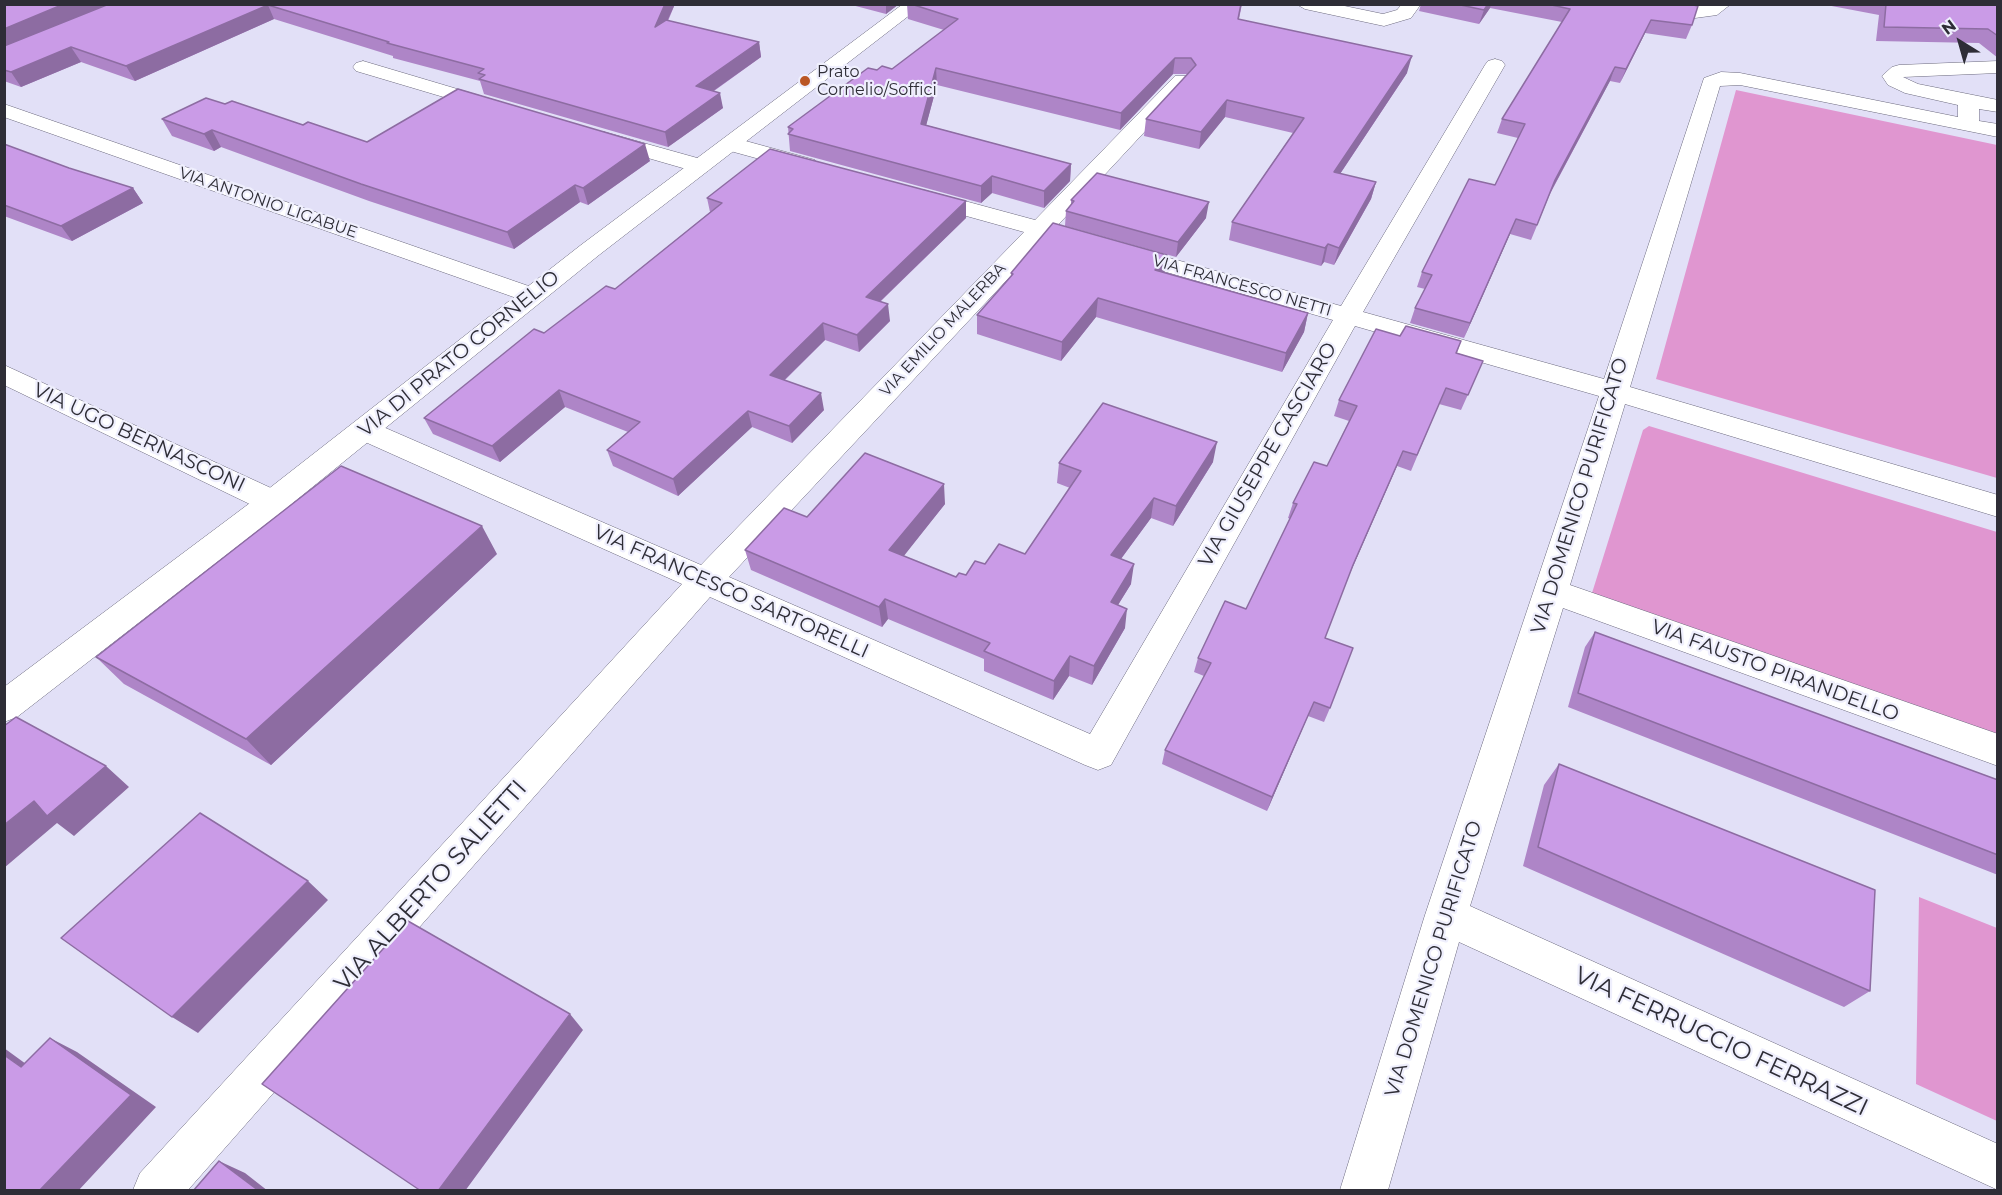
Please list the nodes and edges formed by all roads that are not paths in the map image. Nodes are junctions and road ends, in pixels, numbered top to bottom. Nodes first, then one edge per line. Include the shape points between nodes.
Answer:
1 (915, 4) edge
2 (1305, 4) edge
3 (1412, 4) edge
4 (1645, 4) edge
5 (1722, 4) edge
6 (1495, 65) dead end
7 (363, 67) dead end
8 (1998, 67) edge
9 (1182, 80) edge
10 (1998, 106) edge
11 (4, 110) edge
12 (510, 110) edge
13 (1978, 119) edge
14 (588, 133) edge
15 (731, 144) junction
16 (700, 166) junction
17 (834, 172) edge
18 (902, 191) edge
19 (1039, 228) junction
20 (531, 295) junction
21 (1348, 316) junction
22 (4, 374) edge
23 (1613, 391) junction
24 (364, 430) junction
25 (273, 502) junction
26 (1998, 506) edge
27 (705, 581) junction
28 (1552, 591) junction
29 (4, 707) edge
30 (1998, 750) edge
31 (1098, 754) joint
32 (1445, 915) junction
33 (1998, 1168) edge
34 (157, 1191) edge
35 (1364, 1191) edge

1 - 15 street, VIA DI PRATO CORNELIO
2 - 3 street via 1384,20 1404,15
4 - 5 street via 1695,12 1711,11
6 - 21 street, VIA GIUSEPPE CASCIARO
7 - 12 street
8 - 13 street via 1899,71 1893,76 1895,81
9 - 19 street, VIA EMILIO MALERBA
10 - 13 street
11 - 20 street, VIA ANTONIO LIGABUE
13 - 23 street, VIA DOMENICO PURIFICATO via 1740,78 1713,81 1704,97
14 - 16 street
15 - 16 street, VIA DI PRATO CORNELIO
15 - 17 street
16 - 20 street, VIA DI PRATO CORNELIO
18 - 19 street, VIA FRANCESCO NETTI
19 - 21 street, VIA FRANCESCO NETTI
19 - 27 street, VIA EMILIO MALERBA
20 - 24 street, VIA DI PRATO CORNELIO
21 - 23 street, VIA FRANCESCO NETTI
21 - 31 street, VIA GIUSEPPE CASCIARO
22 - 25 street, VIA UGO BERNASCONI
23 - 26 street, VIA FRANCESCO NETTI
23 - 28 street, VIA DOMENICO PURIFICATO
24 - 25 street, VIA DI PRATO CORNELIO
24 - 27 street, VIA FRANCESCO SARTORELLI
25 - 29 street, VIA DI PRATO CORNELIO
27 - 31 street, VIA FRANCESCO SARTORELLI
27 - 34 street, VIA ALBERTO SALIETTI
28 - 30 street, VIA FAUSTO PIRANDELLO
28 - 32 street, VIA DOMENICO PURIFICATO
32 - 33 street, VIA FERRUCCIO FERRAZZI
32 - 35 street, VIA DOMENICO PURIFICATO

